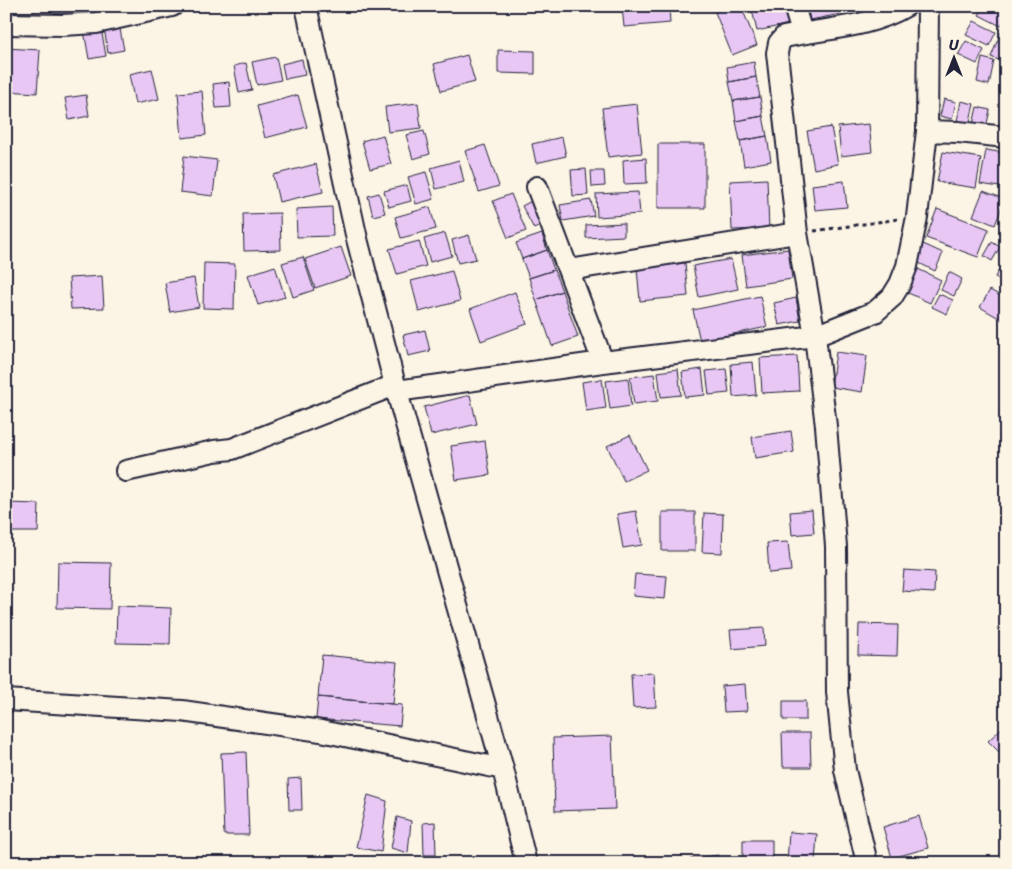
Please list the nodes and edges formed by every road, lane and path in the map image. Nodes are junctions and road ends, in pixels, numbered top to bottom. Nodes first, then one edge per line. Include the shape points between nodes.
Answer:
1 (172, 6) edge
2 (306, 6) edge
3 (794, 6) edge
4 (906, 6) edge
5 (928, 6) edge
6 (6, 24) edge
7 (802, 33) junction
8 (927, 131) junction
9 (1006, 137) edge
10 (537, 187) dead end
11 (917, 217) junction
12 (798, 233) junction
13 (569, 270) junction
14 (815, 336) junction
15 (602, 362) junction
16 (396, 388) junction
17 (126, 471) dead end
18 (6, 700) edge
19 (503, 769) junction
20 (526, 863) edge
21 (867, 863) edge

1 - 6 street via 96,23
2 - 16 street via 357,239
3 - 7 street
4 - 7 street via 879,20
5 - 8 street
7 - 12 street via 784,37 776,53
8 - 9 street
8 - 11 street
10 - 13 street
11 - 12 path
11 - 14 street via 907,266 892,297 875,312
12 - 13 street
12 - 14 street
13 - 15 street
14 - 15 street
14 - 21 street via 836,546 837,692 845,770
15 - 16 street
16 - 17 street via 232,449
16 - 19 street
18 - 19 street via 182,710 321,731
19 - 20 street

